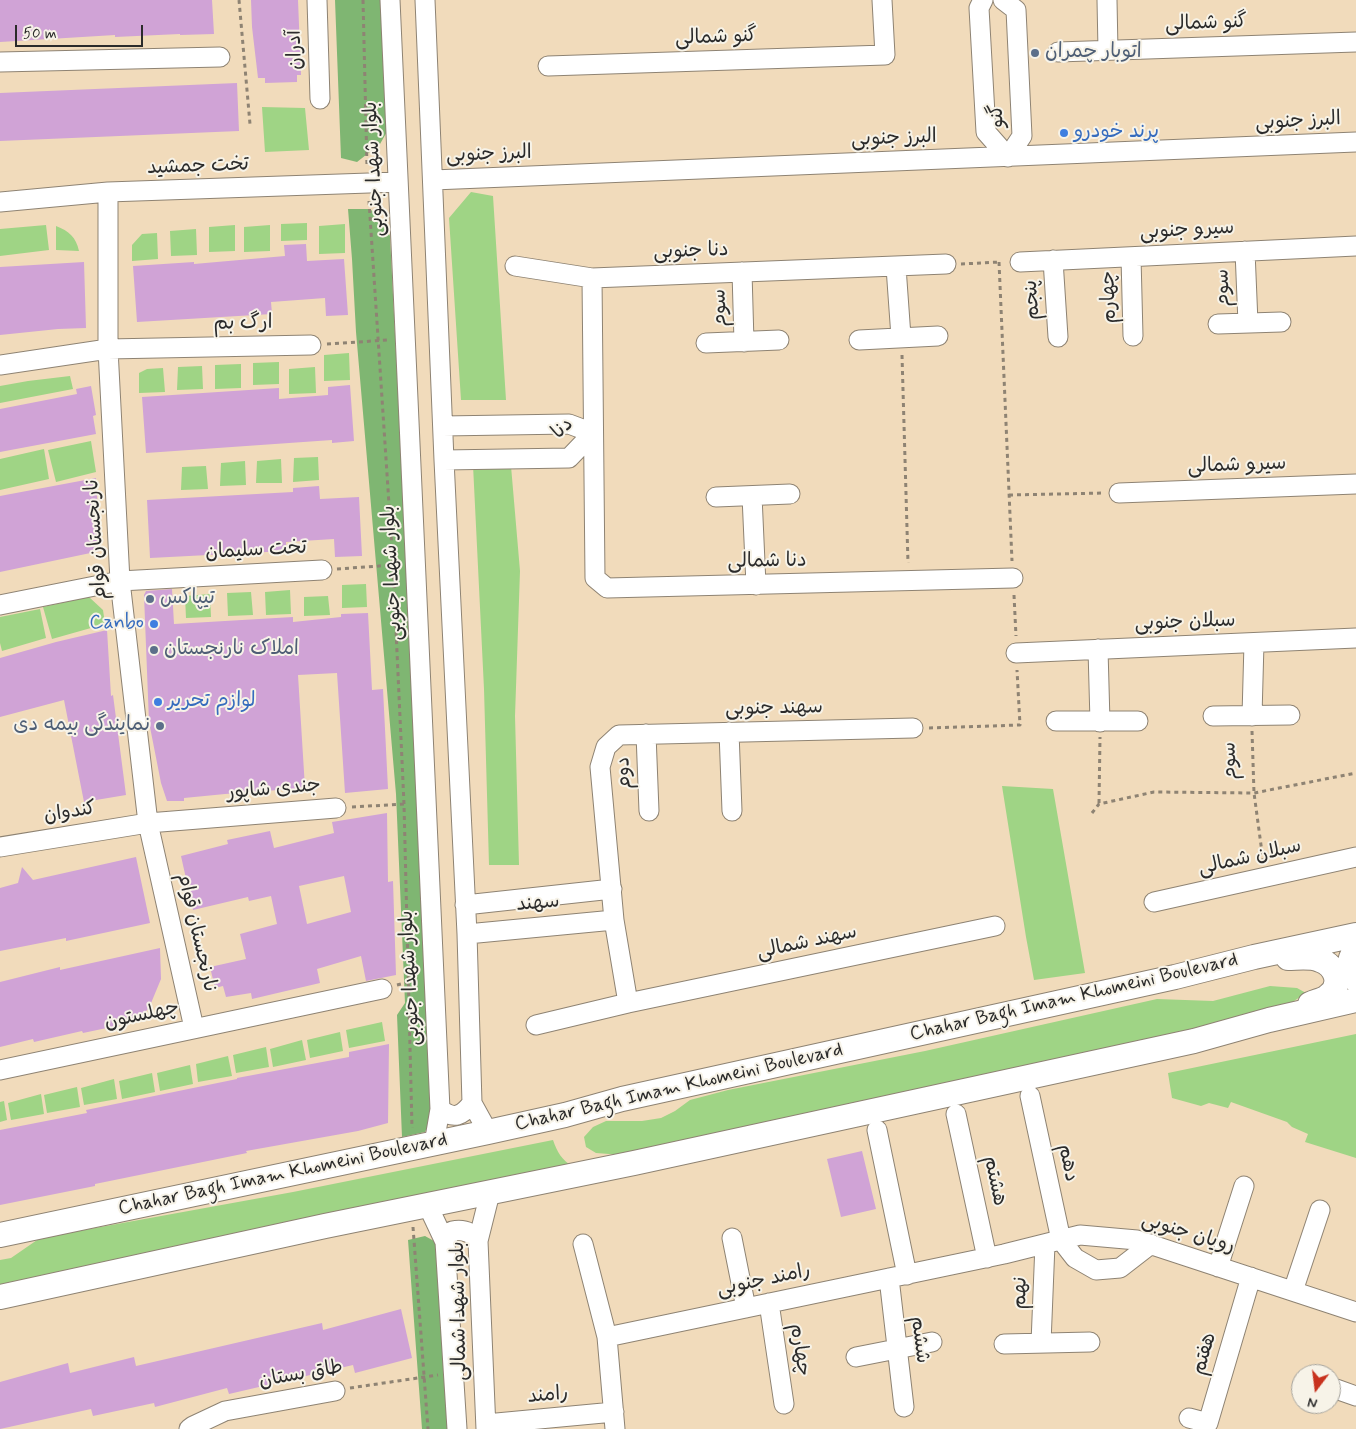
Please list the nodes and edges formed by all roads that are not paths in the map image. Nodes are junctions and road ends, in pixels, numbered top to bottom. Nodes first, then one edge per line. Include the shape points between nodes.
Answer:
1 (317, 0) edge
2 (390, 0) edge
3 (425, 0) edge
4 (882, 0) edge
5 (983, 0) edge
6 (1003, 0) edge
7 (1107, 0) edge
8 (1356, 42) edge
9 (1108, 50) junction
10 (1058, 52) dead end
11 (220, 56) dead end
12 (0, 62) edge
13 (548, 66) dead end
14 (320, 99) dead end
15 (1356, 142) edge
16 (1008, 157) junction
17 (433, 180) junction
18 (398, 182) junction
19 (108, 192) junction
20 (0, 202) edge
21 (1356, 246) edge
22 (1245, 251) junction
23 (1131, 257) junction
24 (1053, 260) junction
25 (1020, 262) road end
26 (946, 264) road end
27 (515, 266) dead end
28 (896, 267) junction
29 (742, 272) junction
30 (592, 278) junction
31 (1281, 322) dead end
32 (1248, 323) junction
33 (1218, 324) dead end
34 (938, 336) dead end
35 (1134, 336) dead end
36 (901, 337) junction
37 (1058, 337) dead end
38 (779, 340) dead end
39 (859, 340) dead end
40 (744, 342) junction
41 (706, 344) dead end
42 (311, 345) road end
43 (108, 349) junction
44 (0, 365) edge
45 (443, 426) junction
46 (593, 433) junction
47 (444, 460) junction
48 (1356, 484) edge
49 (1119, 493) road end
50 (790, 494) dead end
51 (752, 496) junction
52 (716, 497) dead end
53 (322, 570) road end
54 (1013, 578) road end
55 (120, 580) junction
56 (756, 585) junction
57 (0, 606) edge
58 (1356, 638) edge
59 (1254, 642) junction
60 (1098, 649) junction
61 (1016, 653) road end
62 (1290, 715) dead end
63 (1213, 716) dead end
64 (1252, 716) junction
65 (1056, 722) dead end
66 (1100, 722) junction
67 (1138, 722) dead end
68 (913, 728) road end
69 (730, 732) junction
70 (646, 734) junction
71 (336, 808) road end
72 (649, 811) dead end
73 (732, 811) dead end
74 (148, 823) junction
75 (0, 847) edge
76 (1356, 857) edge
77 (612, 890) junction
78 (1154, 902) dead end
79 (465, 904) junction
80 (614, 920) junction
81 (995, 926) dead end
82 (467, 934) junction
83 (1356, 935) edge
84 (1356, 949) edge
85 (1254, 957) junction
86 (1356, 980) edge
87 (382, 989) dead end
88 (1356, 1000) edge
89 (628, 1003) junction
90 (1269, 1020) junction
91 (536, 1025) dead end
92 (194, 1028) junction
93 (0, 1070) edge
94 (1030, 1096) dead end
95 (472, 1103) junction
96 (440, 1109) junction
97 (956, 1114) dead end
98 (877, 1130) dead end
99 (488, 1132) junction
100 (423, 1146) junction
101 (1244, 1186) dead end
102 (490, 1193) junction
103 (420, 1207) junction
104 (1320, 1210) dead end
105 (0, 1234) edge
106 (732, 1238) dead end
107 (478, 1241) junction
108 (445, 1242) junction
109 (1053, 1242) junction
110 (582, 1244) dead end
111 (1151, 1244) junction
112 (995, 1256) junction
113 (1218, 1266) junction
114 (898, 1276) junction
115 (1251, 1277) junction
116 (1293, 1292) junction
117 (0, 1297) edge
118 (769, 1304) junction
119 (746, 1308) junction
120 (1356, 1312) edge
121 (607, 1337) junction
122 (932, 1342) dead end
123 (1090, 1342) dead end
124 (1041, 1343) junction
125 (1004, 1344) dead end
126 (898, 1349) junction
127 (856, 1357) dead end
128 (335, 1391) road end
129 (1341, 1391) edge
130 (1356, 1396) edge
131 (784, 1404) dead end
132 (904, 1407) dead end
133 (1189, 1418) dead end
134 (607, 1421) edge
135 (486, 1426) edge
136 (189, 1429) edge
137 (457, 1429) edge

1 - 14 street, آدران
2 - 18 street, بلوار شهدا جنوبی
3 - 17 street
4 - 13 street, گنو شمالی via 885,55
5 - 16 street, گنو via 979,8 986,132
6 - 16 street, گنو via 1016,10 1022,136
7 - 9 street
8 - 9 street, گنو شمالی
9 - 10 street, گنو شمالی
11 - 12 street
15 - 16 street, البرز جنوبی
16 - 17 street, البرز جنوبی
17 - 45 street
18 - 19 street, تخت جمشید
18 - 96 street, بلوار شهدا جنوبی
19 - 20 street, تخت جمشید
19 - 43 street, نارنجستان قوام
21 - 22 street, سیرو جنوبی
22 - 23 street, سیرو جنوبی
22 - 32 street, سوم
23 - 24 street, سیرو جنوبی
23 - 35 street, چهارم
24 - 25 street, سیرو جنوبی
24 - 37 street, پنجم
26 - 28 street, دنا جنوبی
27 - 30 street, دنا جنوبی
28 - 29 street, دنا جنوبی
28 - 36 street
29 - 30 street, دنا جنوبی
29 - 40 street, سوم
30 - 46 street
31 - 32 street
32 - 33 street
34 - 36 street
36 - 39 street
38 - 40 street
40 - 41 street
42 - 43 street, ارگ بم
43 - 44 street, ارگ بم
43 - 55 street, نارنجستان قوام
45 - 46 street, دنا via 569,424
45 - 47 street
46 - 47 street, دنا via 569,458
46 - 56 street, دنا شمالی via 595,578 607,588
47 - 79 street
48 - 49 street, سیرو شمالی
50 - 51 street
51 - 52 street
51 - 56 street
53 - 55 street, تخت سلیمان
54 - 56 street, دنا شمالی
55 - 57 street, تخت سلیمان
55 - 74 street, نارنجستان قوام
58 - 59 street, سبلان جنوبی
59 - 60 street, سبلان جنوبی
59 - 64 street, سوم
60 - 61 street, سبلان جنوبی
60 - 66 street
62 - 64 street
63 - 64 street
65 - 66 street
66 - 67 street
68 - 69 street, سهند جنوبی
69 - 70 street, سهند جنوبی
69 - 73 street
70 - 72 street, دوم
70 - 77 street, سهند جنوبی via 619,735 606,747 600,767
71 - 74 street, جندی شاپور
74 - 75 street, کندوان
74 - 92 street, نارنجستان قوام
76 - 78 street, سبلان شمالی
77 - 79 street, سهند
77 - 80 street
79 - 82 street
80 - 82 street, سهند
80 - 89 street
81 - 89 street, سهند شمالی
82 - 95 street
83 - 85 main road, Chahar Bagh Imam Khomeini Boulevard
84 - 86 main road via 1350,957 1349,966
85 - 90 main road via 1317,959 1328,964 1337,979 1336,988 1328,996
85 - 99 main road, Chahar Bagh Imam Khomeini Boulevard via 1175,978 622,1098
87 - 92 street, چهلستون
88 - 90 main road
89 - 91 street, سهند شمالی
90 - 102 main road via 1194,1041
92 - 93 street, چهلستون
94 - 109 street, دهم
95 - 96 street via 463,1113 454,1116
95 - 99 street
96 - 100 street, بلوار شهدا جنوبی
97 - 112 street, هشتم
98 - 114 street
99 - 100 main road, Chahar Bagh Imam Khomeini Boulevard
100 - 105 main road, Chahar Bagh Imam Khomeini Boulevard
101 - 113 street
102 - 103 main road
102 - 107 street, بلوار شهدا شمالی
103 - 108 street, بلوار شهدا شمالی
103 - 117 main road
104 - 116 street
106 - 119 street
107 - 108 street via 474,1235 459,1230 452,1231
107 - 135 street, بلوار شهدا شمالی
108 - 137 street, بلوار شهدا شمالی
109 - 111 street, رویان جنوبی via 1080,1235
109 - 111 street via 1096,1270 1120,1268
109 - 112 street, رویان جنوبی
109 - 124 street, نهم
110 - 121 street
111 - 113 street, رویان جنوبی
112 - 114 street, رامند جنوبی
113 - 115 street, رویان جنوبی
114 - 118 street, رامند جنوبی
114 - 126 street, ششم
115 - 116 street, رویان جنوبی
115 - 133 street, هفتم via 1208,1423
116 - 120 street, رویان جنوبی
118 - 119 street, رامند جنوبی
118 - 131 street, چهارم
119 - 121 street, رامند جنوبی
121 - 134 street
122 - 126 street
123 - 124 street
124 - 125 street
126 - 127 street
126 - 132 street, ششم
128 - 136 street, طاق بستان via 225,1411
129 - 130 street
134 - 135 street, رامند

